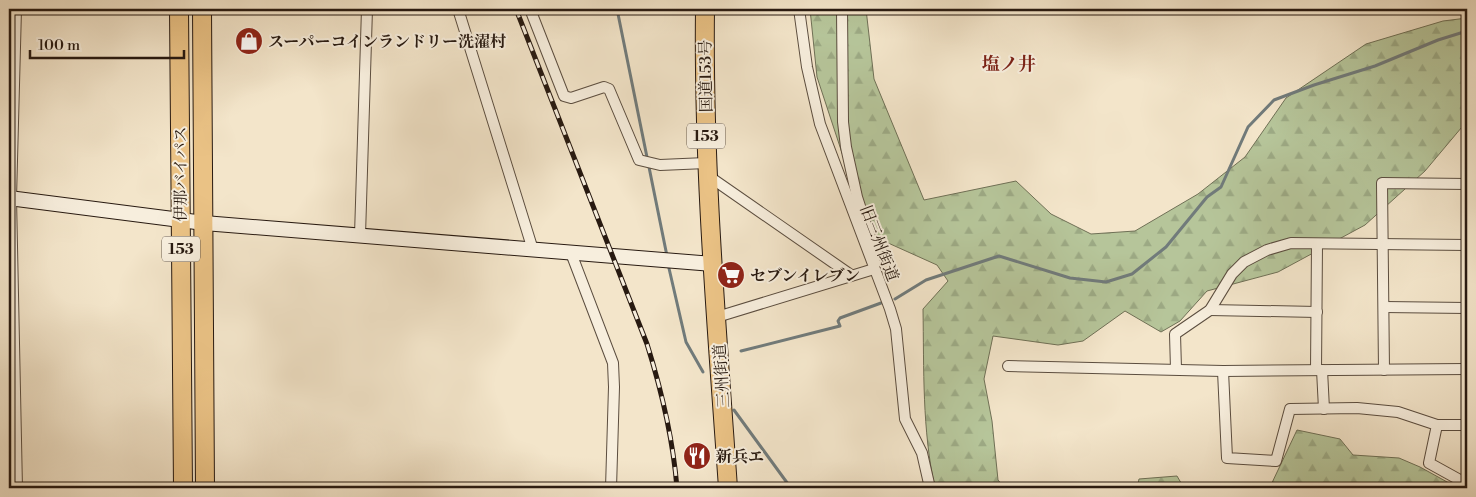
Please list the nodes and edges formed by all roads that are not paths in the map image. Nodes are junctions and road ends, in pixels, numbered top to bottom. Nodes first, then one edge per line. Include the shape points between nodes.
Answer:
1 (16, 9) edge
2 (179, 9) edge
3 (202, 9) edge
4 (367, 9) edge
5 (458, 9) edge
6 (530, 9) edge
7 (705, 9) edge
8 (799, 9) edge
9 (842, 9) edge
10 (707, 169) junction
11 (1467, 184) edge
12 (10, 198) edge
13 (181, 220) junction
14 (204, 223) junction
15 (360, 236) junction
16 (1317, 244) junction
17 (1382, 245) junction
18 (1467, 245) edge
19 (533, 250) junction
20 (571, 253) junction
21 (713, 264) junction
22 (874, 269) junction
23 (851, 275) junction
24 (1384, 307) junction
25 (1467, 308) edge
26 (1210, 310) junction
27 (1316, 312) junction
28 (717, 317) junction
29 (1008, 366) dead end
30 (1176, 369) junction
31 (1467, 369) edge
32 (1319, 370) junction
33 (1384, 370) junction
34 (1223, 371) junction
35 (1324, 408) junction
36 (1437, 425) junction
37 (1467, 425) edge
38 (1467, 484) edge
39 (17, 488) edge
40 (183, 488) edge
41 (205, 488) edge
42 (611, 488) edge
43 (728, 488) edge
44 (930, 488) edge

1 - 12 street
2 - 13 highway, 伊那バイパス / 153
3 - 14 highway, 伊那バイパス / 153
4 - 15 street
5 - 19 street
6 - 10 street via 564,96 571,98 604,87 609,89 639,160
7 - 10 highway, 国道153号 / 153
8 - 22 street, 旧三州街道 via 807,67 820,124
9 - 22 street via 846,147 857,197 875,252
10 - 21 highway, 国道153号 / 153
10 - 23 street
11 - 17 street via 1382,183
12 - 13 street
12 - 39 street
13 - 14 street
13 - 40 highway, 伊那バイパス / 153
14 - 15 street
14 - 41 highway, 伊那バイパス / 153
15 - 19 street
16 - 17 street
16 - 26 street via 1291,244 1267,250 1244,262 1232,274
16 - 27 street
17 - 18 street
17 - 24 street
19 - 20 street
20 - 21 street
20 - 42 street via 613,364
21 - 28 highway, 三州街道 / 153
22 - 23 street
22 - 44 street, 旧三州街道 via 896,329 905,419 922,453
23 - 28 street
24 - 25 street
24 - 33 street
26 - 27 street
26 - 30 street via 1175,334
27 - 32 street
28 - 43 highway, 三州街道 / 153
29 - 30 street
30 - 34 street
31 - 33 street
32 - 33 street
32 - 34 street
32 - 35 street
34 - 35 street via 1227,458 1276,461 1290,409
35 - 36 street via 1398,412
36 - 37 street
36 - 38 street via 1429,463

